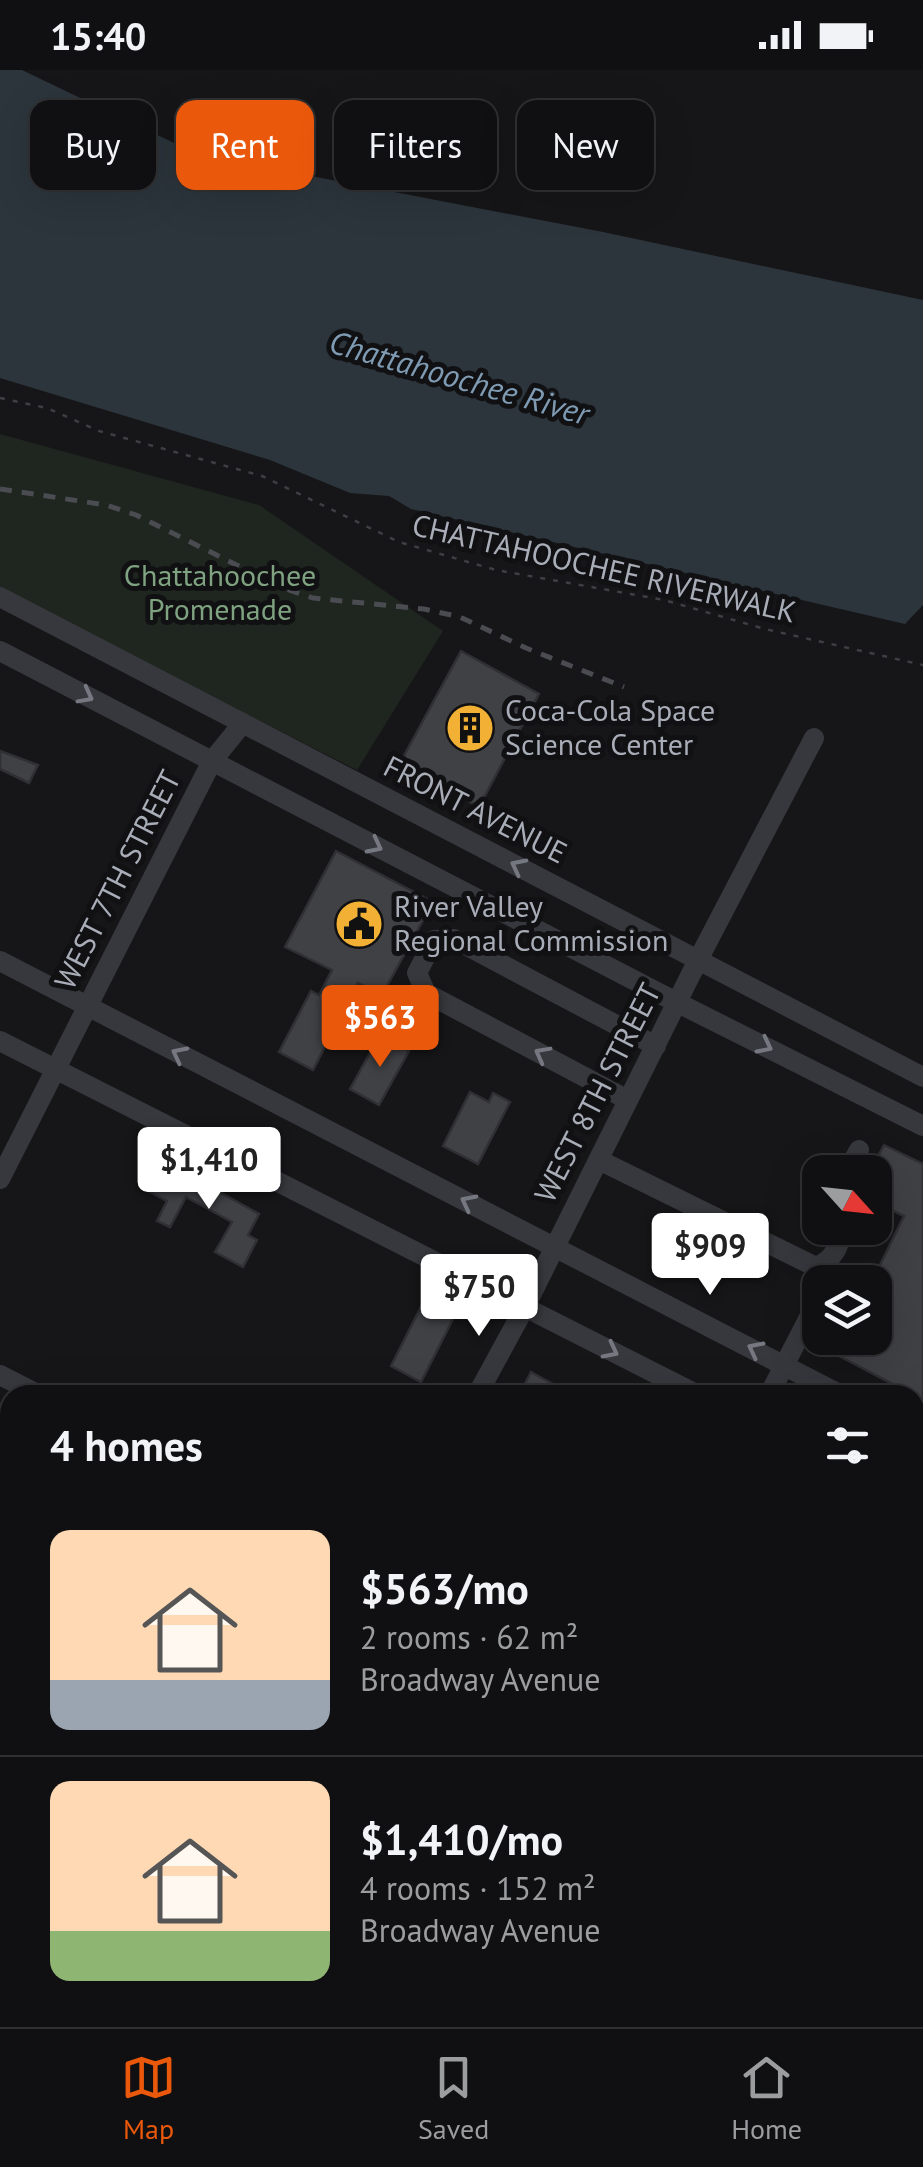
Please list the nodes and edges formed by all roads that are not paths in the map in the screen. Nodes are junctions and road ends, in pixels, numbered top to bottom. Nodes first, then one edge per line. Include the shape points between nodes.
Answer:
1 (0, 596) edge
2 (0, 650) edge
3 (243, 723) junction
4 (814, 738) dead end
5 (212, 761) junction
6 (698, 960) junction
7 (0, 961) edge
8 (678, 1002) junction
9 (88, 1008) junction
10 (0, 1040) edge
11 (656, 1046) junction
12 (56, 1070) junction
13 (923, 1077) edge
14 (628, 1100) junction
15 (923, 1126) edge
16 (859, 1150) dead end
17 (856, 1155) edge
18 (599, 1160) junction
19 (0, 1179) edge
20 (838, 1245) edge
21 (555, 1247) junction
22 (525, 1306) junction
23 (802, 1333) edge
24 (786, 1365) junction
25 (482, 1385) edge
26 (679, 1385) edge
27 (775, 1385) edge
28 (822, 1385) edge

1 - 3 street, FRONT AVENUE
2 -> 5 street
3 - 5 street, WEST 7TH STREET
6 -> 3 street, FRONT AVENUE
4 - 6 street, WEST 8TH STREET
5 -> 8 street
5 - 9 street, WEST 7TH STREET
6 - 8 street, WEST 8TH STREET
6 - 13 street, FRONT AVENUE
7 - 9 street
8 - 11 street, WEST 8TH STREET
8 -> 15 street
9 - 12 street, WEST 7TH STREET
21 -> 9 street
10 - 12 street
11 - 14 street, WEST 8TH STREET
14 -> 11 street via 426,993 416,973 434,940 454,939
12 - 19 street, WEST 7TH STREET
12 - 22 street
14 - 18 street, WEST 8TH STREET
16 - 17 street
18 - 20 street via 816,1267
18 - 21 street, WEST 8TH STREET
21 - 22 street, WEST 8TH STREET
24 -> 21 street
22 - 25 street, WEST 8TH STREET
22 -> 26 street
23 - 24 street
24 - 27 street
24 - 28 street

